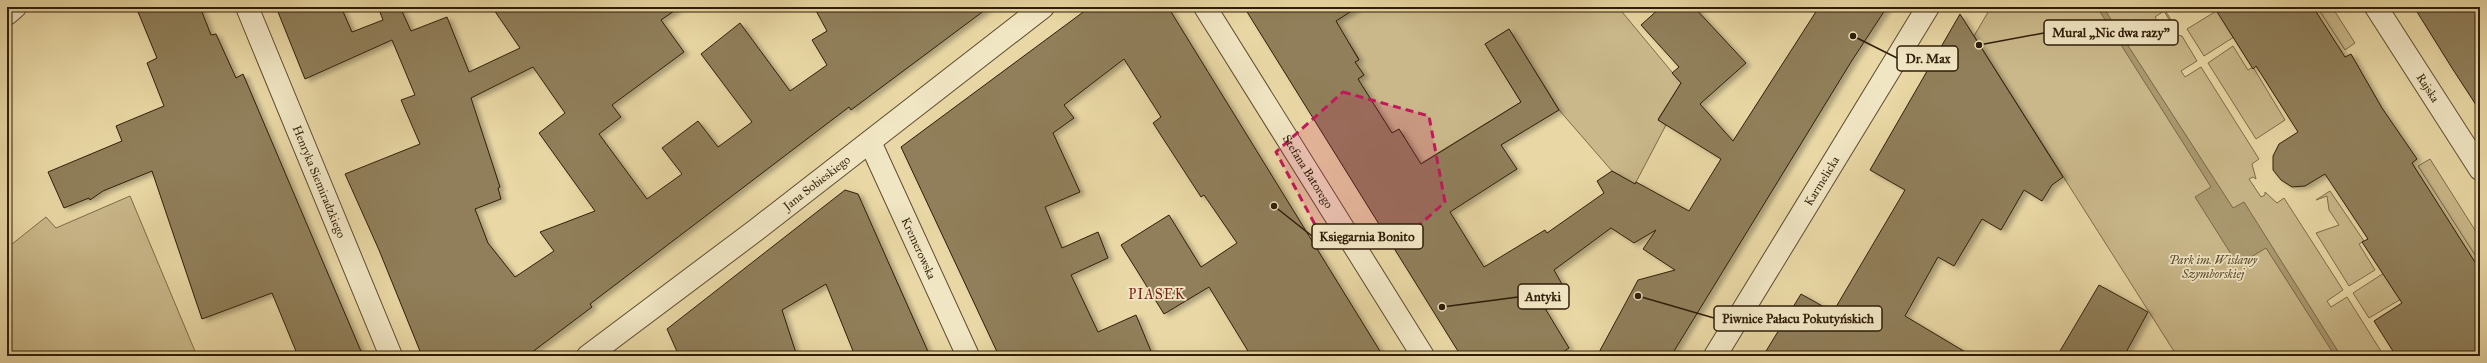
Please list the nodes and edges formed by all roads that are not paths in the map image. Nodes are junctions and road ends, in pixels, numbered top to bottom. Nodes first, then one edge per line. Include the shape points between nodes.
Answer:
1 (15, 7) edge
2 (247, 7) edge
3 (1043, 7) edge
4 (1205, 7) edge
5 (1928, 7) edge
6 (2376, 7) edge
7 (7, 14) edge
8 (870, 142) junction
9 (2480, 169) edge
10 (391, 356) edge
11 (588, 356) edge
12 (968, 356) edge
13 (1423, 356) edge
14 (1716, 356) edge

1 - 7 street
2 - 10 street, Henryka Siemiradzkiego
3 - 8 street, Jana Sobieskiego
4 - 13 street, Stefana Batorego
5 - 14 street, Karmelicka
6 - 9 street, Rajska
8 - 11 street, Jana Sobieskiego
8 - 12 street, Kremerowska

